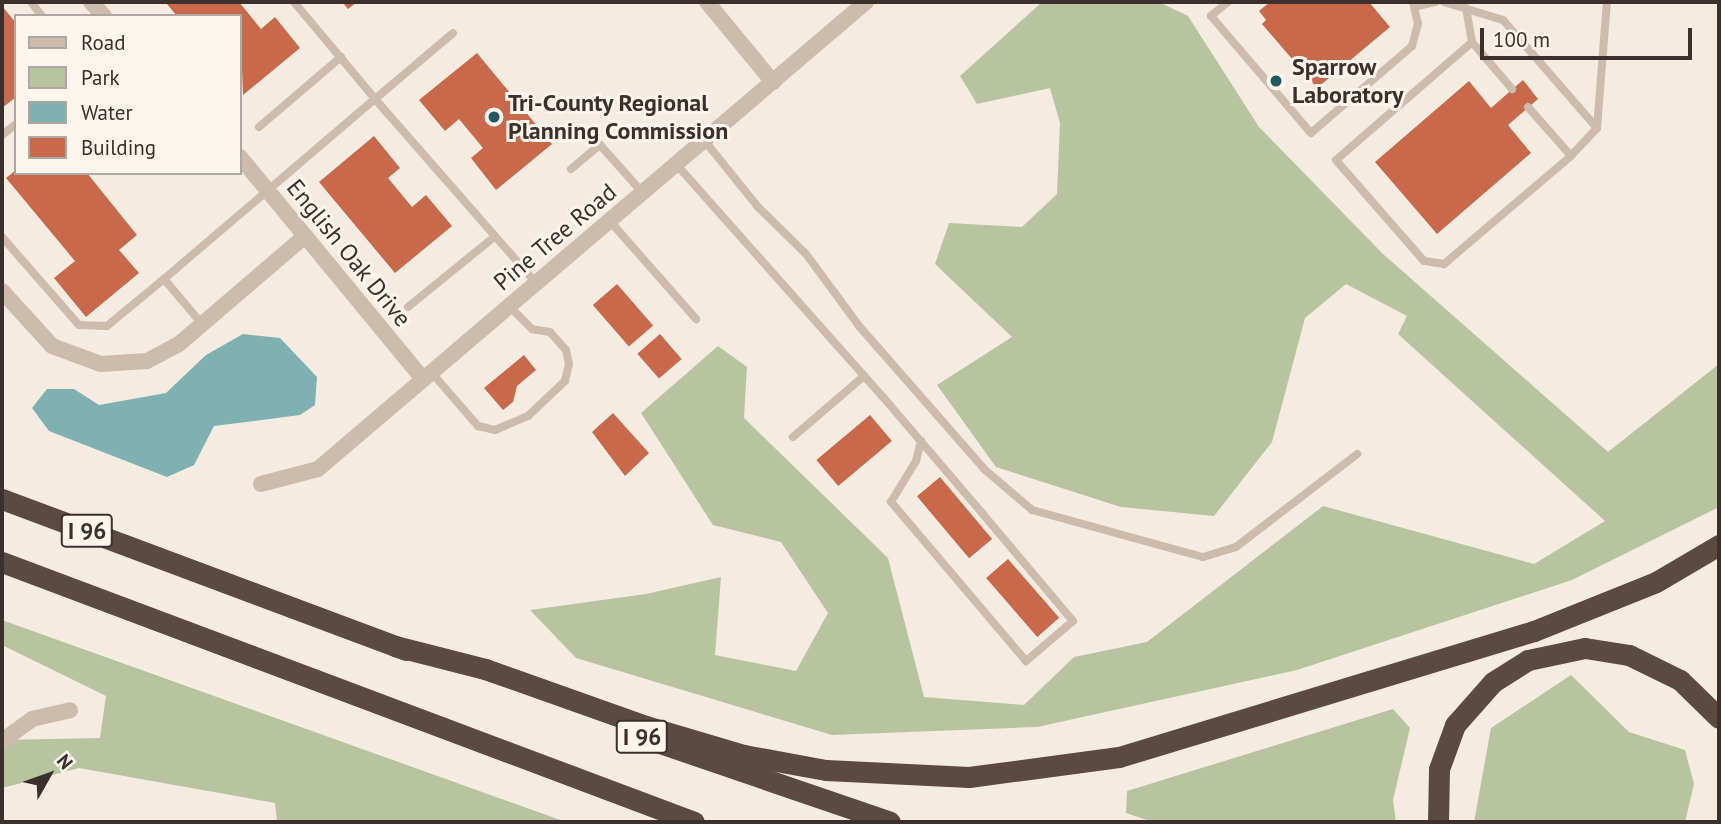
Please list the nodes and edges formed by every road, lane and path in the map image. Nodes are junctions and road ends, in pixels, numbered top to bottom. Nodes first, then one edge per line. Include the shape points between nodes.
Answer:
1 (294, 2) edge
2 (707, 2) edge
3 (866, 2) edge
4 (1228, 2) edge
5 (1436, 2) edge
6 (1444, 2) edge
7 (1607, 2) edge
8 (1415, 4) edge
9 (1466, 8) junction
10 (453, 33) dead end
11 (1472, 42) junction
12 (341, 57) junction
13 (773, 82) junction
14 (1513, 89) dead end
15 (375, 99) junction
16 (1528, 107) dead end
17 (259, 127) dead end
18 (1597, 128) junction
19 (703, 139) junction
20 (1572, 156) junction
21 (242, 159) edge
22 (676, 164) junction
23 (571, 169) dead end
24 (266, 188) junction
25 (642, 192) junction
26 (609, 220) junction
27 (305, 236) junction
28 (2, 237) edge
29 (494, 237) junction
30 (164, 279) junction
31 (536, 283) junction
32 (2, 290) edge
33 (509, 306) junction
34 (408, 307) dead end
35 (696, 319) dead end
36 (202, 324) junction
37 (427, 376) junction
38 (864, 376) junction
39 (793, 437) dead end
40 (921, 441) junction
41 (1357, 454) dead end
42 (261, 484) dead end
43 (2, 499) edge
44 (1719, 545) edge
45 (2, 562) edge
46 (395, 646) junction
47 (70, 710) dead end
48 (1719, 718) edge
49 (2, 741) edge
50 (603, 788) junction
51 (674, 822) edge
52 (694, 822) edge
53 (890, 822) edge
54 (1438, 822) edge

1 - 12 lane
2 - 13 street
3 - 13 street, Pine Tree Road
4 - 8 lane via 1211,16 1311,133 1412,46
5 - 8 lane
6 - 9 lane
7 - 18 lane
9 - 11 lane
9 - 18 lane via 1509,25
10 - 15 lane
11 - 14 lane
11 - 20 lane via 1336,160 1417,255 1433,265 1444,264
12 - 15 lane
12 - 17 lane
13 - 19 street, Pine Tree Road
15 - 24 lane
15 - 29 lane
16 - 20 lane
18 - 20 lane
19 - 22 street, Pine Tree Road
19 - 41 lane via 758,207 806,254 859,326 984,469 1032,510 1203,557 1236,547
21 - 24 street, English Oak Drive
22 - 25 street, Pine Tree Road
22 - 38 lane
23 - 25 lane via 600,145
24 - 27 street, English Oak Drive
24 - 30 lane
25 - 26 street, Pine Tree Road
26 - 31 street, Pine Tree Road
26 - 35 lane
27 - 36 street
27 - 37 street, English Oak Drive
28 - 30 lane via 79,325 107,326
29 - 31 lane
29 - 34 lane
30 - 36 lane
31 - 33 street, Pine Tree Road
32 - 36 street via 52,346 101,364 147,361
33 - 37 street, Pine Tree Road
33 - 37 lane via 532,329 550,332 566,350 569,364 565,381 528,416 495,430 478,426
37 - 42 street, Pine Tree Road via 318,469
38 - 39 lane
38 - 40 lane
40 - 40 lane via 1073,621 1026,661 891,502 916,461
43 - 46 highway, I 96
44 - 46 highway via 1656,582 1534,631 1119,757 969,777 837,772 744,755 485,669
45 - 50 highway, I 96
46 - 53 highway, I 96 via 793,792
47 - 49 street via 32,719
48 - 54 highway via 1680,680 1629,654 1572,649 1528,660 1493,682 1455,725 1439,769
50 - 51 highway
50 - 52 highway, I 96

